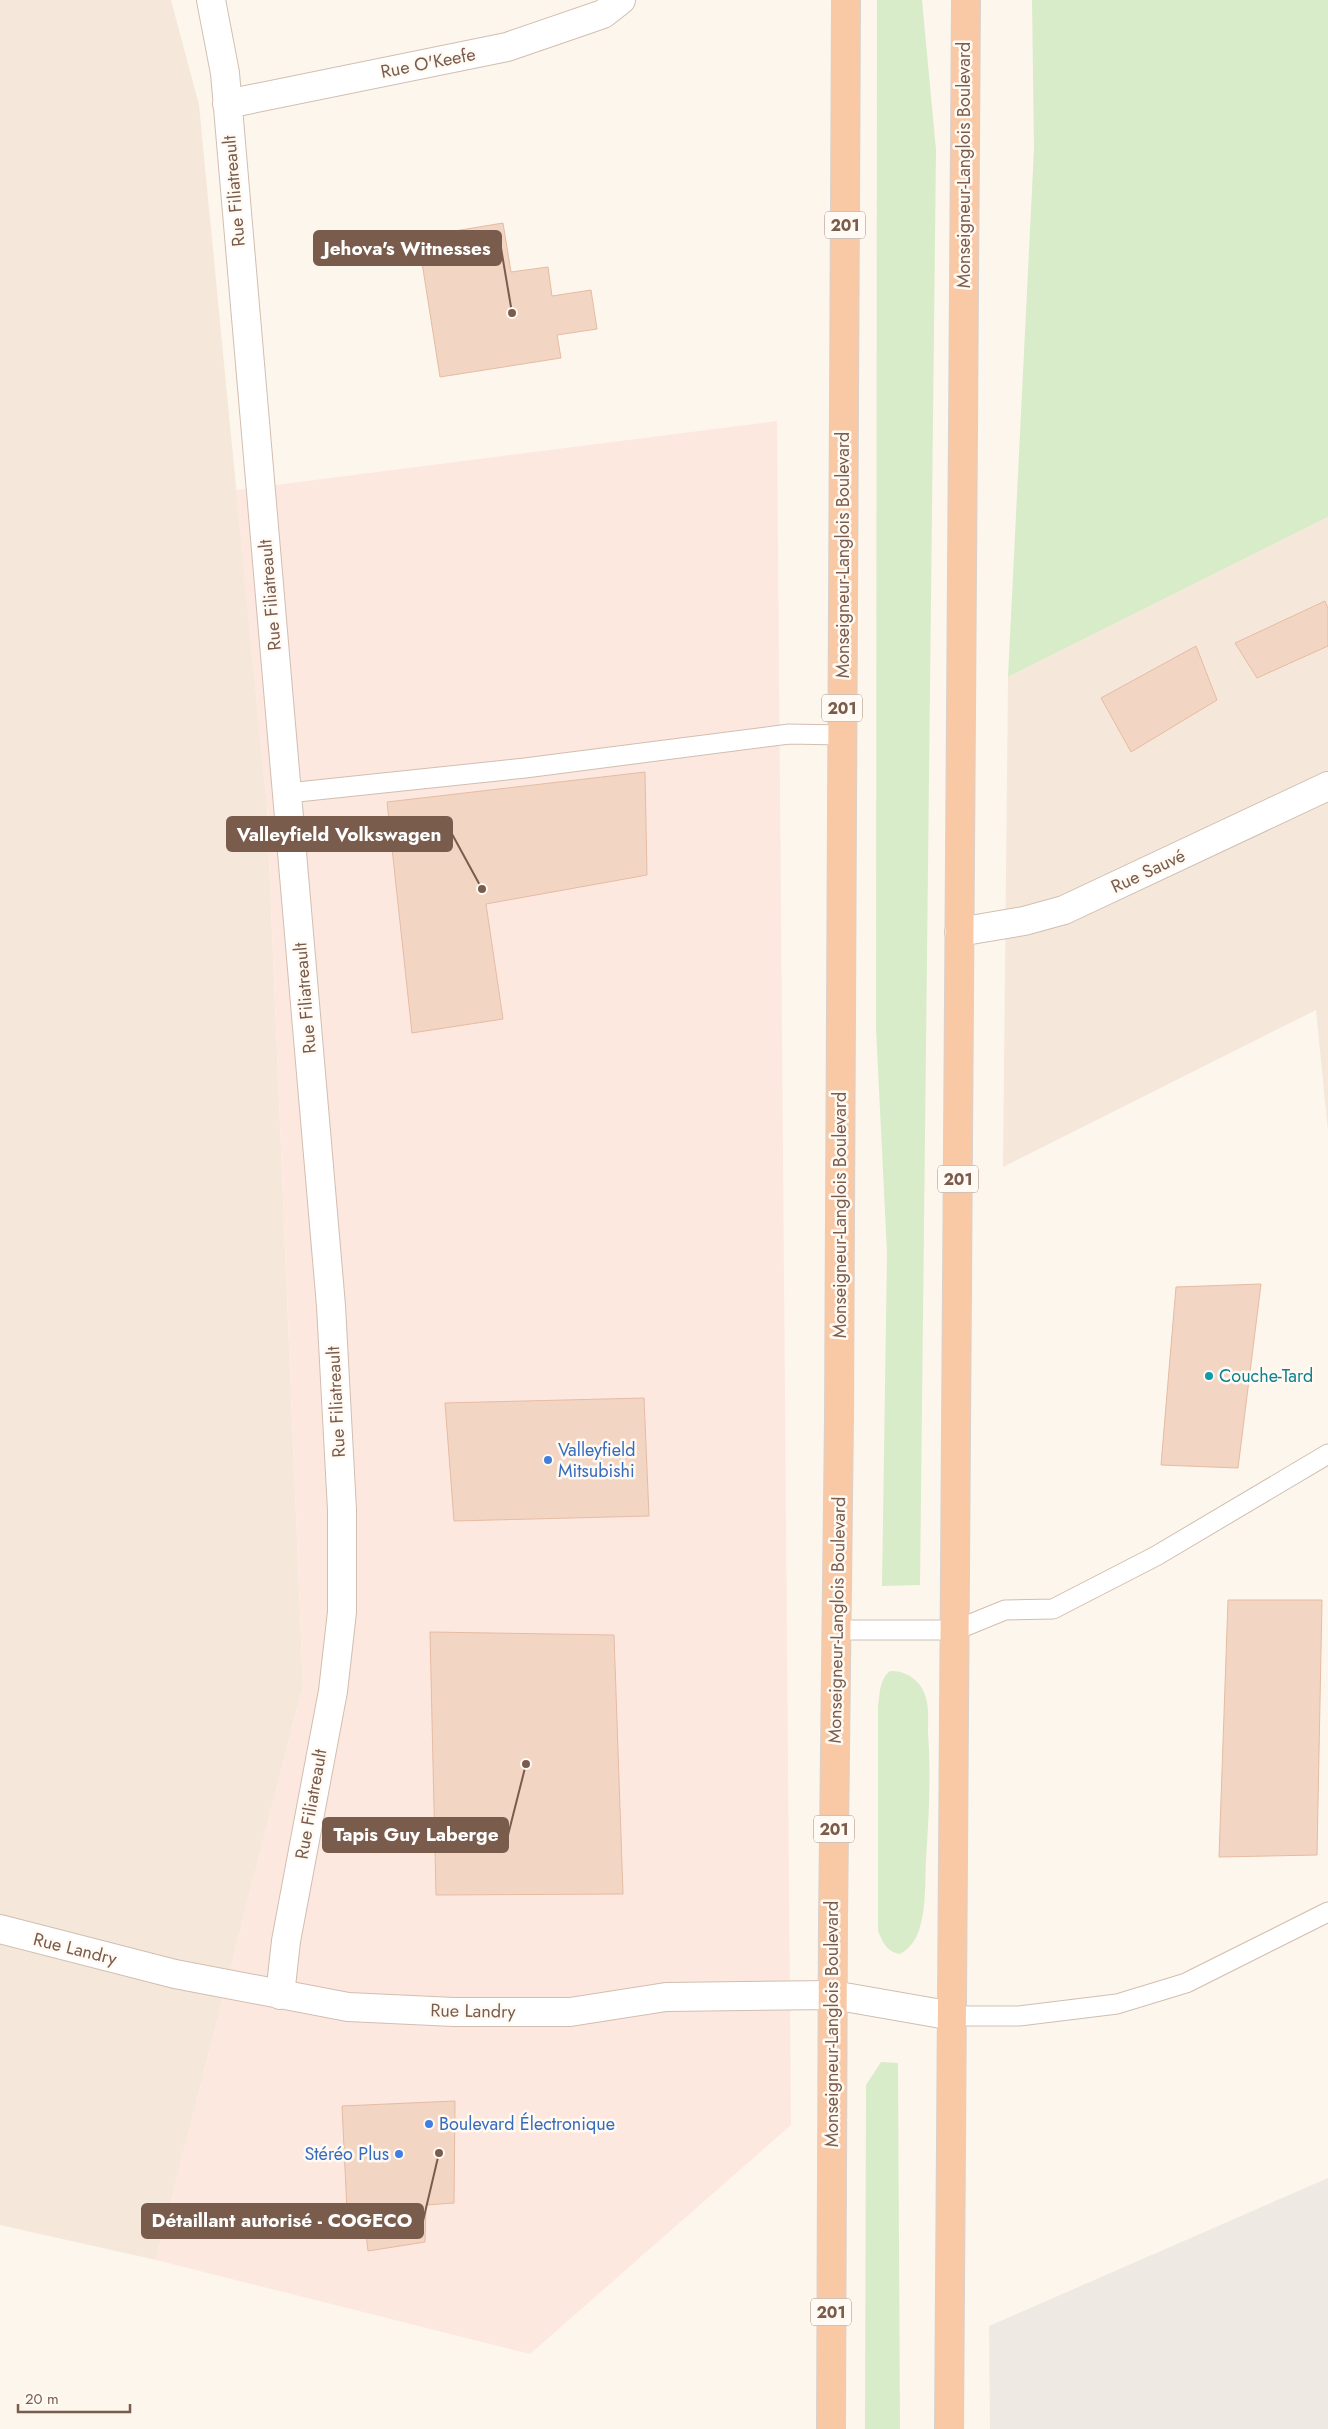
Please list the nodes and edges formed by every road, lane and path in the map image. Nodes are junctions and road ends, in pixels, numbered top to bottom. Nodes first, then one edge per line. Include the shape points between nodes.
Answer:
1 (211, 0) edge
2 (621, 0) edge
3 (846, 0) edge
4 (966, 0) edge
5 (227, 104) junction
6 (842, 735) junction
7 (1328, 786) edge
8 (288, 794) junction
9 (959, 932) junction
10 (1328, 1454) edge
11 (837, 1630) junction
12 (956, 1630) junction
13 (1328, 1912) edge
14 (0, 1929) edge
15 (280, 1995) junction
16 (833, 1995) junction
17 (953, 2016) junction
18 (830, 2429) edge
19 (949, 2429) edge

1 - 5 street, Rue Filiatreault via 225,73
2 - 5 street, Rue O'Keefe via 603,14 506,47
3 - 6 highway, Monseigneur-Langlois Boulevard / 201
4 - 9 highway, Monseigneur-Langlois Boulevard / 201
5 - 8 street, Rue Filiatreault
6 - 8 lane via 789,734
6 - 11 highway, Monseigneur-Langlois Boulevard / 201
7 - 9 street, Rue Sauvé via 1064,910
8 - 15 street, Rue Filiatreault via 331,1306 342,1510 342,1603 333,1691 286,1942
9 - 12 highway, Monseigneur-Langlois Boulevard / 201
10 - 12 lane via 1156,1556 1053,1609 1005,1610
11 - 12 lane
11 - 16 highway, Monseigneur-Langlois Boulevard / 201
12 - 17 highway, Monseigneur-Langlois Boulevard / 201
13 - 17 lane via 1186,1983 1117,2004 1019,2016
14 - 15 street, Rue Landry via 175,1974
15 - 16 street, Rue Landry via 348,2007 454,2012 570,2012 666,1997
16 - 17 street, Rue Landry
16 - 18 highway, Monseigneur-Langlois Boulevard / 201
17 - 19 highway, Monseigneur-Langlois Boulevard / 201

